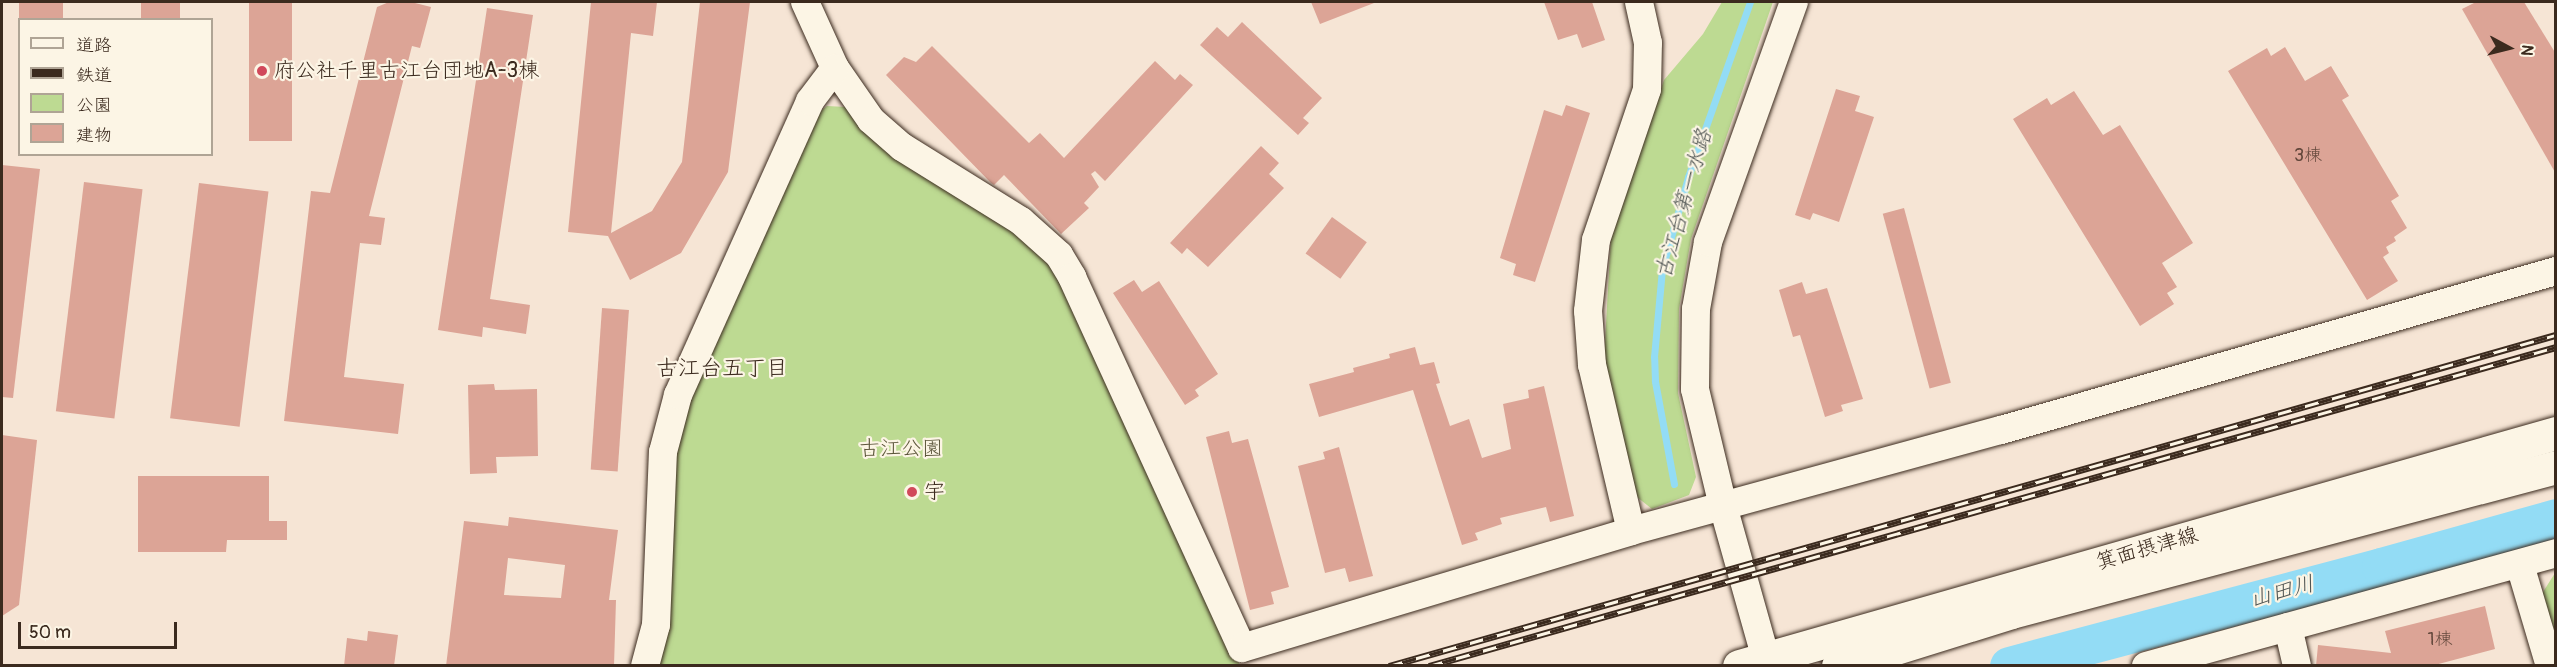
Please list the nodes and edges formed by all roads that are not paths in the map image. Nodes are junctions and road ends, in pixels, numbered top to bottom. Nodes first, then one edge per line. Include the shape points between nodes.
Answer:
1 (805, 2) edge
2 (1639, 2) edge
3 (1794, 2) edge
4 (835, 68) junction
5 (2556, 271) edge
6 (2556, 433) edge
7 (2556, 467) edge
8 (1723, 506) junction
9 (1632, 531) junction
10 (2556, 553) edge
11 (2520, 565) junction
12 (2288, 627) junction
13 (1758, 663) edge
14 (645, 666) edge
15 (1838, 666) edge
16 (2146, 666) edge
17 (2296, 666) edge
18 (2550, 666) edge

1 - 4 street
2 - 9 street via 1648,43 1647,89 1596,240 1588,311 1592,365
3 - 8 street via 1708,242 1695,309 1695,389
4 - 9 street via 872,120 902,147 1021,221 1059,255 1242,648
4 - 14 street via 810,100 678,395 663,452 656,625
5 - 8 street
6 - 13 main road, 箕面摂津線
7 - 15 main road, 箕面摂津線 via 2011,612
8 - 9 street
8 - 13 street
10 - 11 street
11 - 12 street
11 - 18 street
12 - 16 street
12 - 17 street

